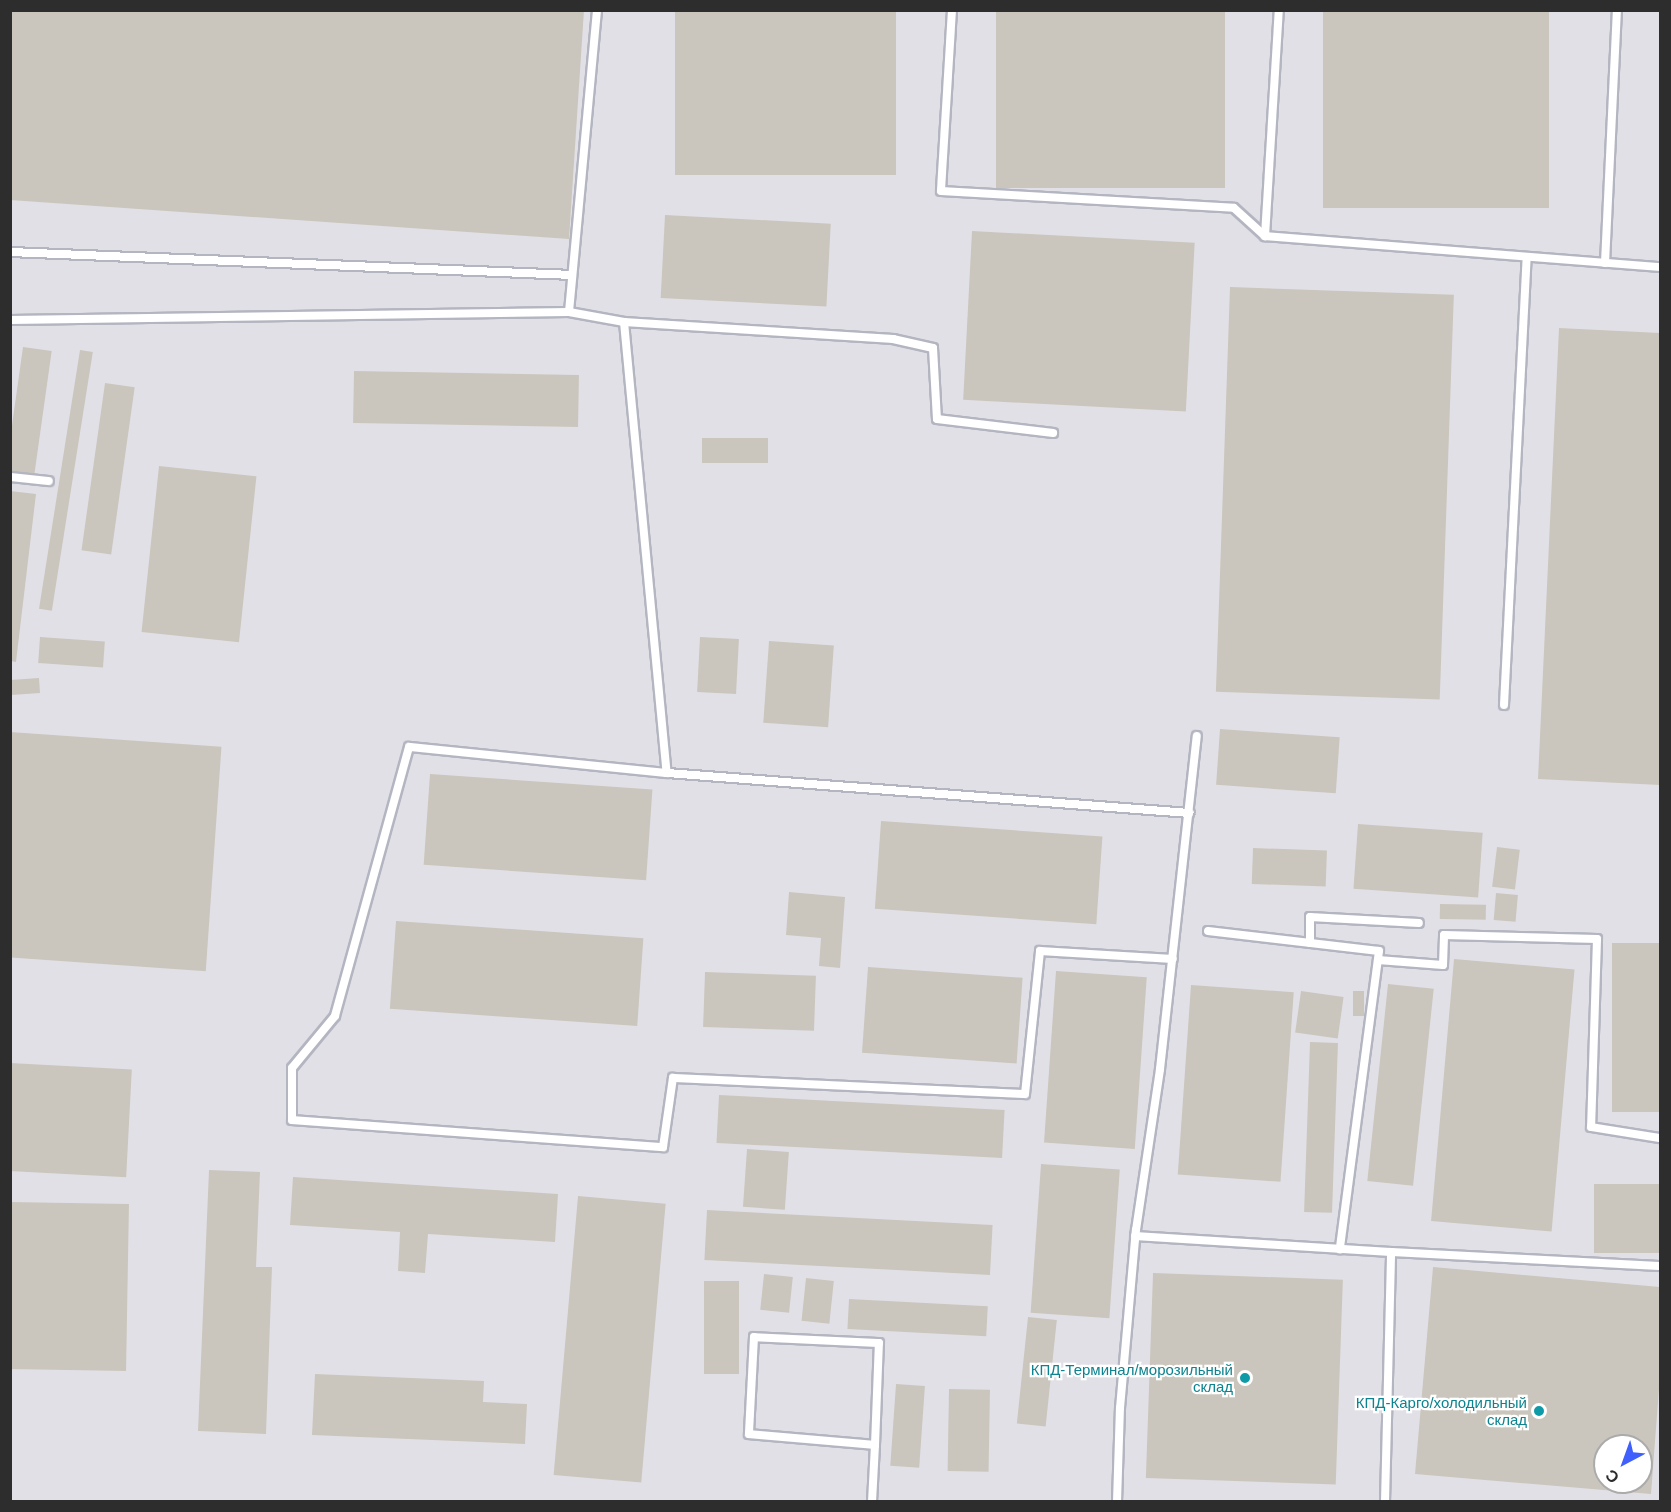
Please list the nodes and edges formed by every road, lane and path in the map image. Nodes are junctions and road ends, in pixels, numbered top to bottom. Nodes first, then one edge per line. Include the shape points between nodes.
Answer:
1 (597, 10) edge
2 (952, 10) edge
3 (1279, 10) edge
4 (1617, 10) edge
5 (1265, 236) junction
6 (10, 252) edge
7 (1527, 258) junction
8 (1605, 263) junction
9 (1660, 267) edge
10 (572, 274) junction
11 (569, 312) junction
12 (10, 320) edge
13 (624, 322) junction
14 (1053, 433) dead end
15 (10, 477) edge
16 (49, 481) dead end
17 (1504, 705) dead end
18 (1197, 736) dead end
19 (667, 773) junction
20 (1189, 813) junction
21 (1419, 923) dead end
22 (1208, 931) dead end
23 (1310, 943) junction
24 (1173, 959) junction
25 (1378, 960) junction
26 (1660, 1138) edge
27 (1135, 1236) junction
28 (1340, 1249) junction
29 (1391, 1252) junction
30 (1660, 1266) edge
31 (875, 1445) junction
32 (872, 1502) edge
33 (1117, 1502) edge
34 (1385, 1502) edge

1 - 10 lane
2 - 5 lane via 941,191 1234,208
3 - 5 lane
4 - 8 lane
5 - 7 lane
6 - 10 lane
7 - 8 lane
7 - 17 lane
8 - 9 lane
10 - 11 lane
11 - 12 lane
11 - 13 lane
13 - 14 lane via 893,339 933,348 937,419
13 - 19 lane
15 - 16 lane
18 - 20 lane
19 - 20 lane
19 - 24 lane via 409,747 335,1016 292,1068 292,1120 663,1148 673,1078 1025,1094 1040,951
20 - 24 lane
21 - 23 lane via 1310,917
22 - 23 lane
23 - 25 lane via 1379,951
24 - 27 lane
25 - 26 lane via 1443,965 1444,934 1597,939 1591,1127
25 - 28 lane
27 - 28 lane
27 - 33 lane via 1120,1408
28 - 29 lane
29 - 30 lane
29 - 34 lane
31 - 31 lane via 879,1343 754,1337 749,1434
31 - 32 lane

